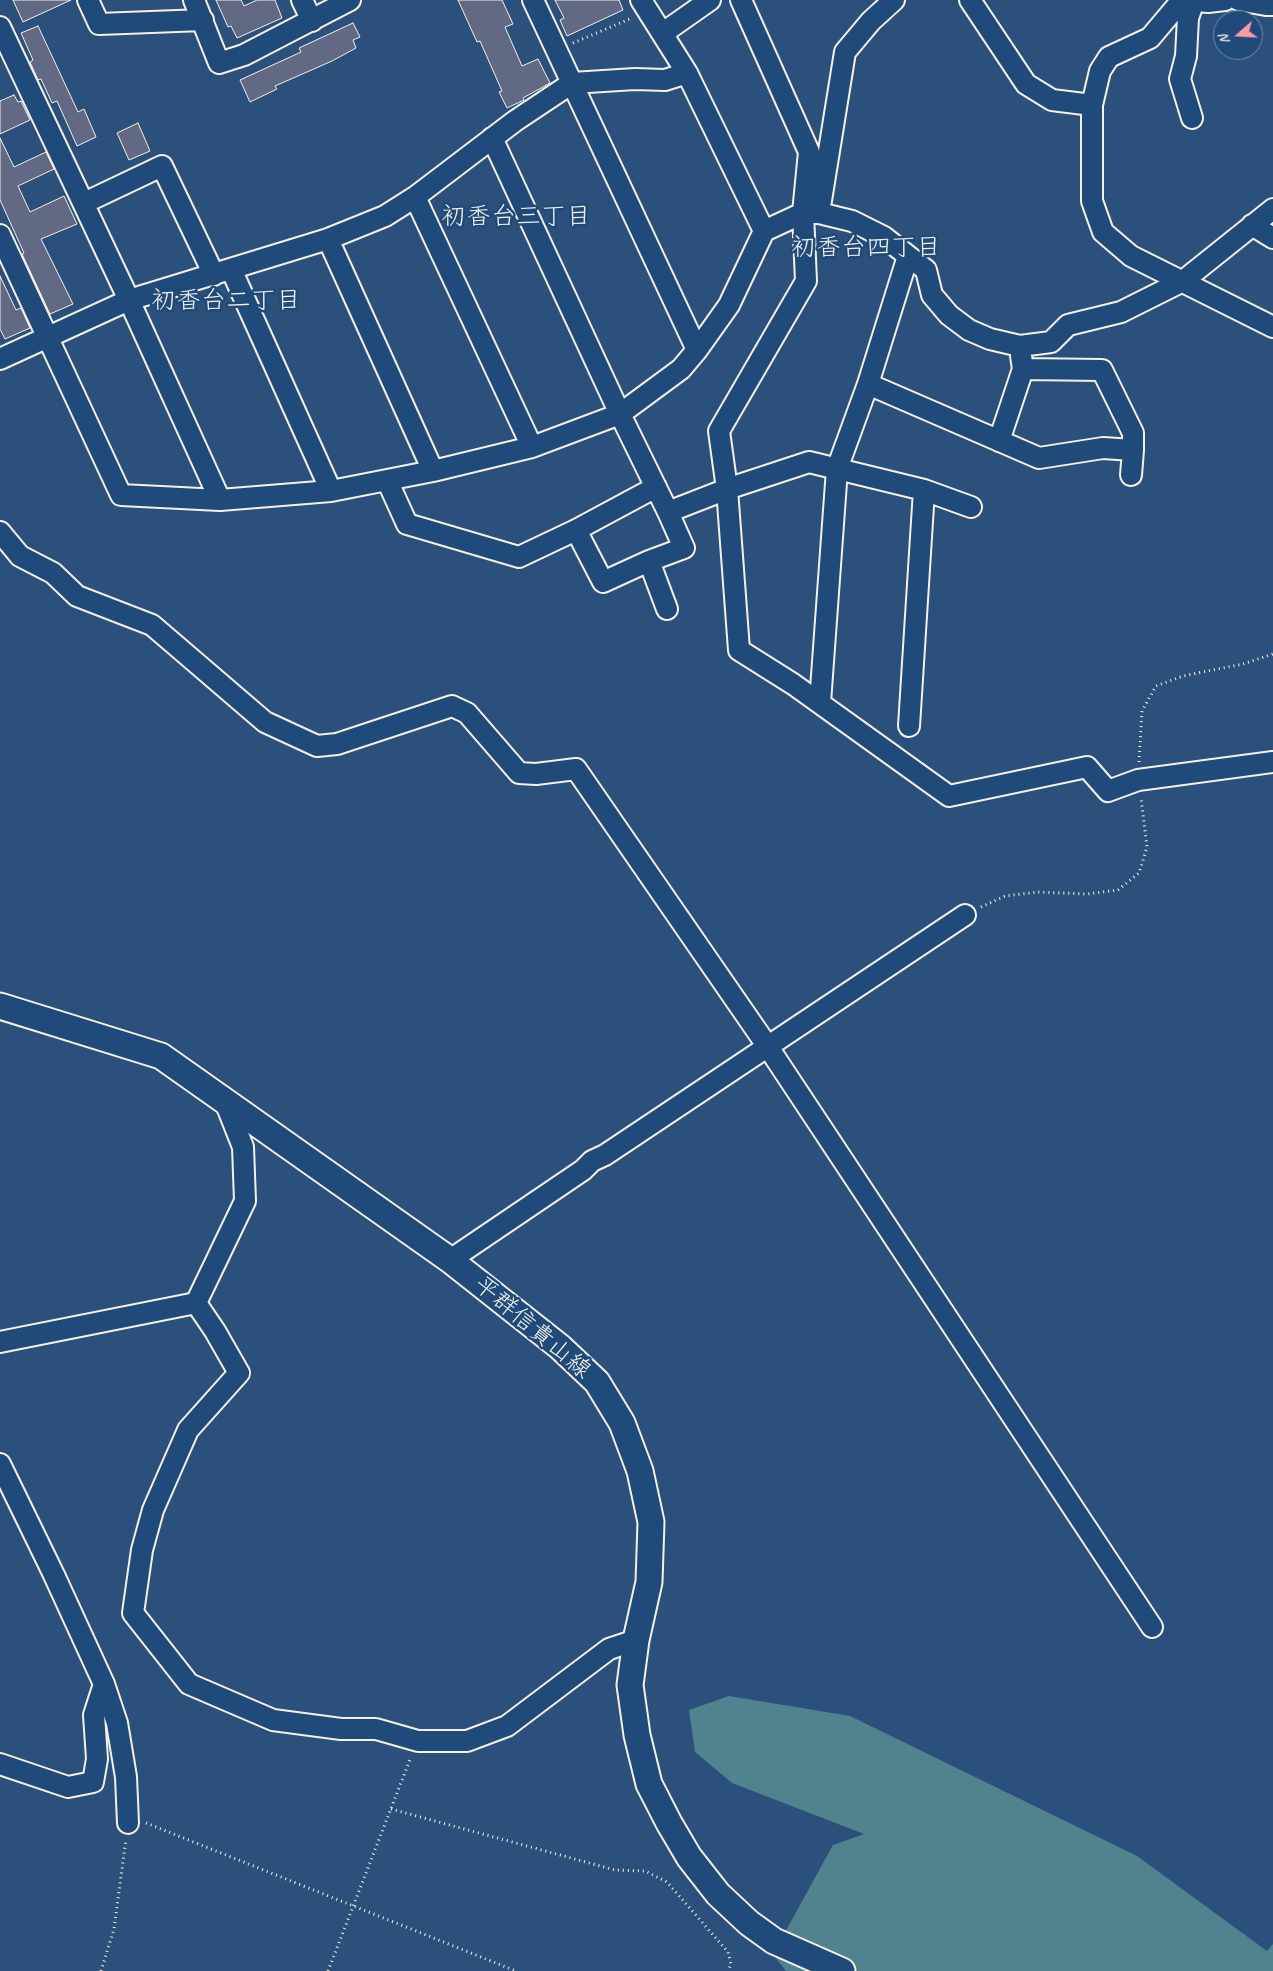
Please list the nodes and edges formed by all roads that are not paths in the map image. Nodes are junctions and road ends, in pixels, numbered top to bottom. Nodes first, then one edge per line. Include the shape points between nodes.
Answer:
1 (88, 0) edge
2 (194, 0) edge
3 (302, 0) edge
4 (350, 0) edge
5 (532, 0) edge
6 (710, 0) edge
7 (741, 0) edge
8 (894, 0) edge
9 (970, 0) edge
10 (1187, 0) edge
11 (1225, 0) edge
12 (1238, 0) edge
13 (645, 5) edge
14 (1273, 5) edge
15 (203, 20) junction
16 (312, 21) junction
17 (0, 28) edge
18 (663, 33) junction
19 (5, 52) edge
20 (687, 72) junction
21 (572, 83) junction
22 (1092, 106) junction
23 (1192, 118) dead end
24 (492, 138) junction
25 (415, 197) junction
26 (84, 203) junction
27 (1273, 209) edge
28 (811, 213) junction
29 (1252, 226) junction
30 (764, 231) junction
31 (0, 235) edge
32 (1273, 238) edge
33 (328, 239) junction
34 (908, 256) junction
35 (223, 272) junction
36 (1183, 282) junction
37 (129, 300) junction
38 (1273, 327) edge
39 (48, 338) junction
40 (1020, 346) junction
41 (697, 350) junction
42 (0, 359) edge
43 (1023, 369) junction
44 (868, 384) junction
45 (620, 414) junction
46 (999, 441) junction
47 (532, 446) junction
48 (1133, 450) junction
49 (837, 469) junction
50 (433, 471) junction
51 (1131, 476) dead end
52 (386, 480) junction
53 (656, 487) junction
54 (727, 488) junction
55 (924, 490) junction
56 (331, 491) junction
57 (220, 500) junction
58 (971, 507) dead end
59 (668, 512) junction
60 (576, 530) junction
61 (0, 532) edge
62 (649, 561) junction
63 (667, 609) dead end
64 (820, 703) junction
65 (909, 726) dead end
66 (1273, 762) edge
67 (965, 915) road end
68 (0, 1006) edge
69 (768, 1047) junction
70 (224, 1099) junction
71 (450, 1260) junction
72 (196, 1303) junction
73 (0, 1342) edge
74 (0, 1464) edge
75 (1152, 1627) dead end
76 (636, 1640) junction
77 (104, 1684) junction
78 (0, 1764) edge
79 (128, 1823) road end
80 (842, 1971) edge

1 - 15 street via 99,24
2 - 15 street
3 - 16 street
4 - 16 street
5 - 21 street
6 - 18 street
7 - 28 street via 809,152
8 - 28 street via 845,52
9 - 22 street via 1026,84 1052,100
10 - 11 street
10 - 22 street via 1150,38 1109,57 1100,71
10 - 23 street via 1186,56 1180,79
12 - 14 street
13 - 18 street
15 - 16 street via 219,63 244,55
17 - 19 street
18 - 20 street
19 - 26 street
20 - 21 street via 664,80
20 - 30 street
21 - 24 street
21 - 41 street
22 - 36 street via 1092,201 1103,232 1131,256
24 - 25 street
24 - 45 street
25 - 33 street via 385,216
25 - 47 street
26 - 35 street via 162,166
26 - 37 street
27 - 29 street
28 - 30 street
28 - 34 street via 852,221 884,237
28 - 54 street via 806,282 719,431
29 - 32 street
29 - 36 street
30 - 41 street via 729,305
31 - 39 street
33 - 35 street
33 - 50 street
34 - 40 street via 926,270 932,295 949,315 969,330
34 - 44 street
35 - 37 street
35 - 56 street
36 - 38 street
36 - 40 street via 1121,312 1068,325 1051,342
37 - 39 street
37 - 57 street
39 - 42 street
39 - 57 street via 121,495
40 - 43 street
41 - 45 street via 681,369
43 - 46 street
43 - 48 street via 1102,370 1133,433
44 - 46 street
44 - 49 street
45 - 47 street
45 - 53 street
46 - 48 street via 1039,458 1103,448
47 - 50 street
48 - 51 street
49 - 54 street via 808,462
49 - 55 street
49 - 64 street
50 - 52 street
52 - 56 street
52 - 60 street via 407,524 519,557
53 - 59 street
53 - 60 street
54 - 59 street
54 - 64 street via 739,650
55 - 58 street
55 - 65 street
56 - 57 street
59 - 62 street via 684,548
60 - 62 street via 604,582
61 - 69 street via 20,556 53,573 76,596 152,625 265,722 316,746 337,744 452,706 467,713 519,773 576,769
62 - 63 street
64 - 66 street via 949,796 1087,768 1108,791 1138,780
67 - 69 street
68 - 70 main road, 平群信貴山線 via 161,1056
69 - 71 street via 592,1161
69 - 75 street
70 - 71 main road, 平群信貴山線
70 - 72 street via 243,1147 245,1201
71 - 76 main road, 平群信貴山線 via 566,1353 597,1382 622,1423 640,1470 651,1522 649,1582
72 - 73 street
72 - 76 street via 239,1373 188,1430 153,1510 142,1550 134,1613 189,1684 273,1720 376,1730 418,1741 467,1740 507,1726 609,1648
74 - 77 street
76 - 80 main road, 平群信貴山線 via 630,1685 648,1784 689,1858 718,1894 749,1923 774,1940
77 - 78 street via 94,1715 97,1759 93,1782 68,1787
77 - 79 street via 117,1723 126,1777

